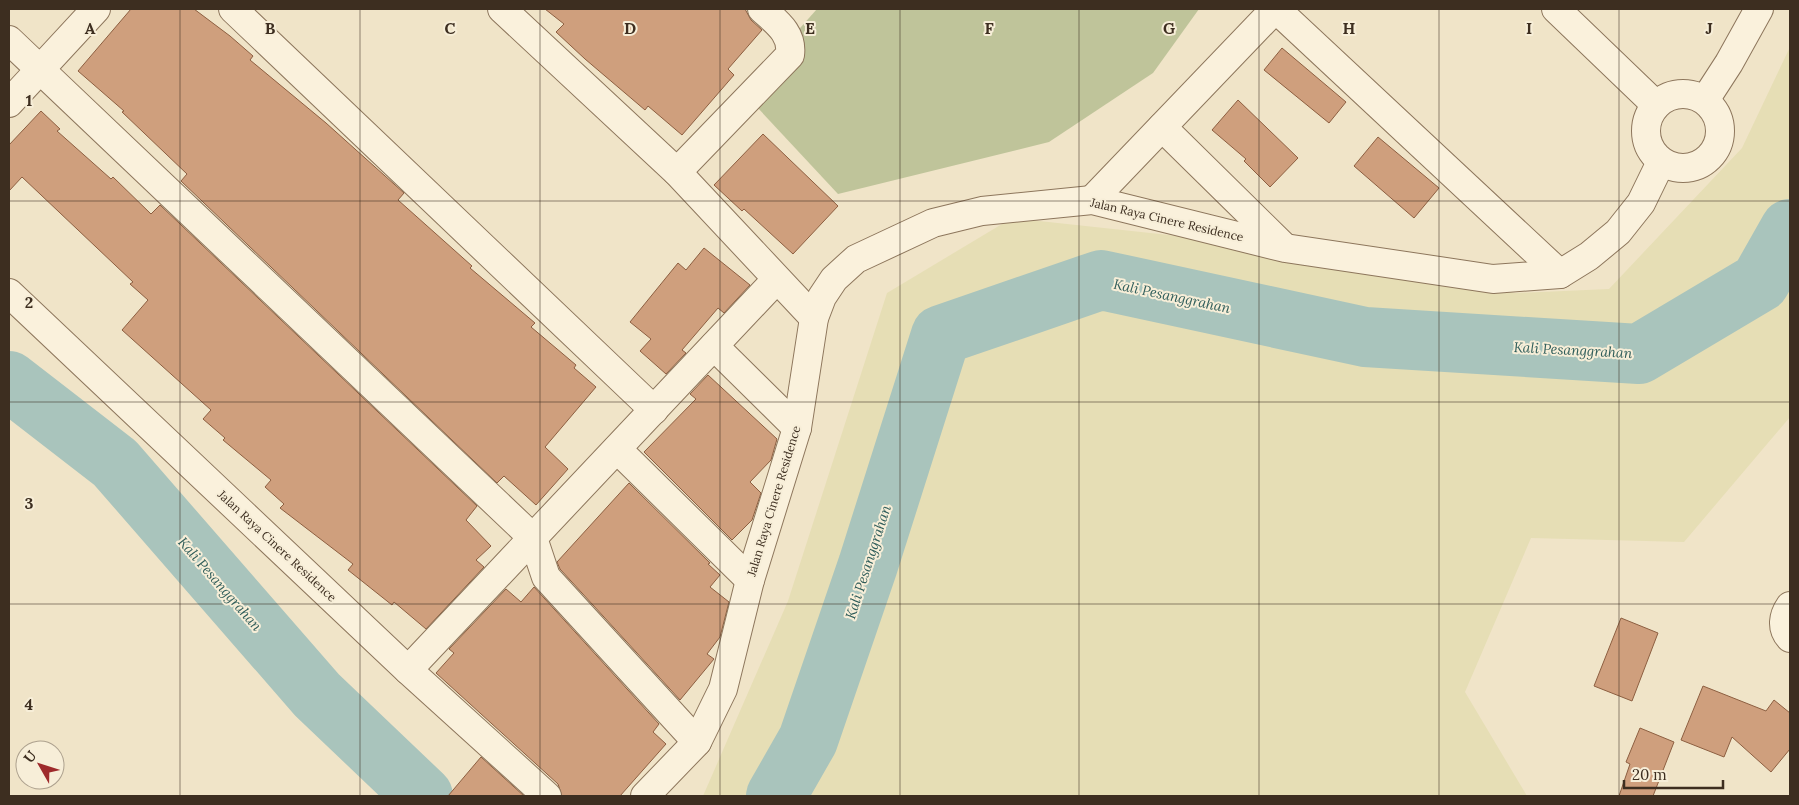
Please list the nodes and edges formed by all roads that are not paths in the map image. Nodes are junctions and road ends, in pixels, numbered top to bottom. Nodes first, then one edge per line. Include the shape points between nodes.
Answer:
1 (96, 9) edge
2 (233, 9) edge
3 (502, 9) edge
4 (762, 9) edge
5 (1276, 9) edge
6 (1556, 9) edge
7 (1759, 9) edge
8 (9, 40) edge
9 (39, 70) junction
10 (1705, 100) junction
11 (9, 103) edge
12 (1656, 105) junction
13 (1162, 127) junction
14 (1661, 162) junction
15 (677, 172) junction
16 (1092, 200) junction
17 (1285, 248) junction
18 (1560, 274) junction
19 (776, 280) junction
20 (9, 293) edge
21 (814, 318) junction
22 (714, 346) junction
23 (654, 410) junction
24 (797, 428) junction
25 (617, 449) junction
26 (533, 538) junction
27 (750, 580) junction
28 (1790, 606) edge
29 (1790, 638) edge
30 (408, 670) junction
31 (697, 742) junction
32 (547, 796) edge
33 (645, 796) edge

1 - 9 street
2 - 23 street
3 - 15 street
4 - 15 street via 786,32 792,44 790,54
5 - 13 street
5 - 18 street
6 - 12 street
7 - 10 street
8 - 9 street
9 - 11 street
9 - 26 street
10 - 12 street via 1693,94 1680,94 1667,97
10 - 14 street via 1720,121 1719,140 1710,158 1686,168 1673,168
12 - 14 street via 1645,128 1646,141
13 - 16 street
13 - 17 street
14 - 18 street, Jalan Raya Cinere Residence via 1641,203 1618,232
15 - 19 street
16 - 17 street, Jalan Raya Cinere Residence
16 - 21 street, Jalan Raya Cinere Residence via 982,211 934,223 856,259 834,278 822,296
17 - 18 street, Jalan Raya Cinere Residence via 1493,279
19 - 21 street
19 - 22 street
20 - 30 street, Jalan Raya Cinere Residence
21 - 24 street, Jalan Raya Cinere Residence
22 - 23 street
22 - 24 street
23 - 25 street
24 - 27 street, Jalan Raya Cinere Residence
25 - 26 street
25 - 27 street
26 - 30 street
26 - 31 street via 546,577
27 - 31 street, Jalan Raya Cinere Residence via 723,688
28 - 29 street via 1785,613 1784,624
30 - 32 street, Jalan Raya Cinere Residence
31 - 33 street, Jalan Raya Cinere Residence

